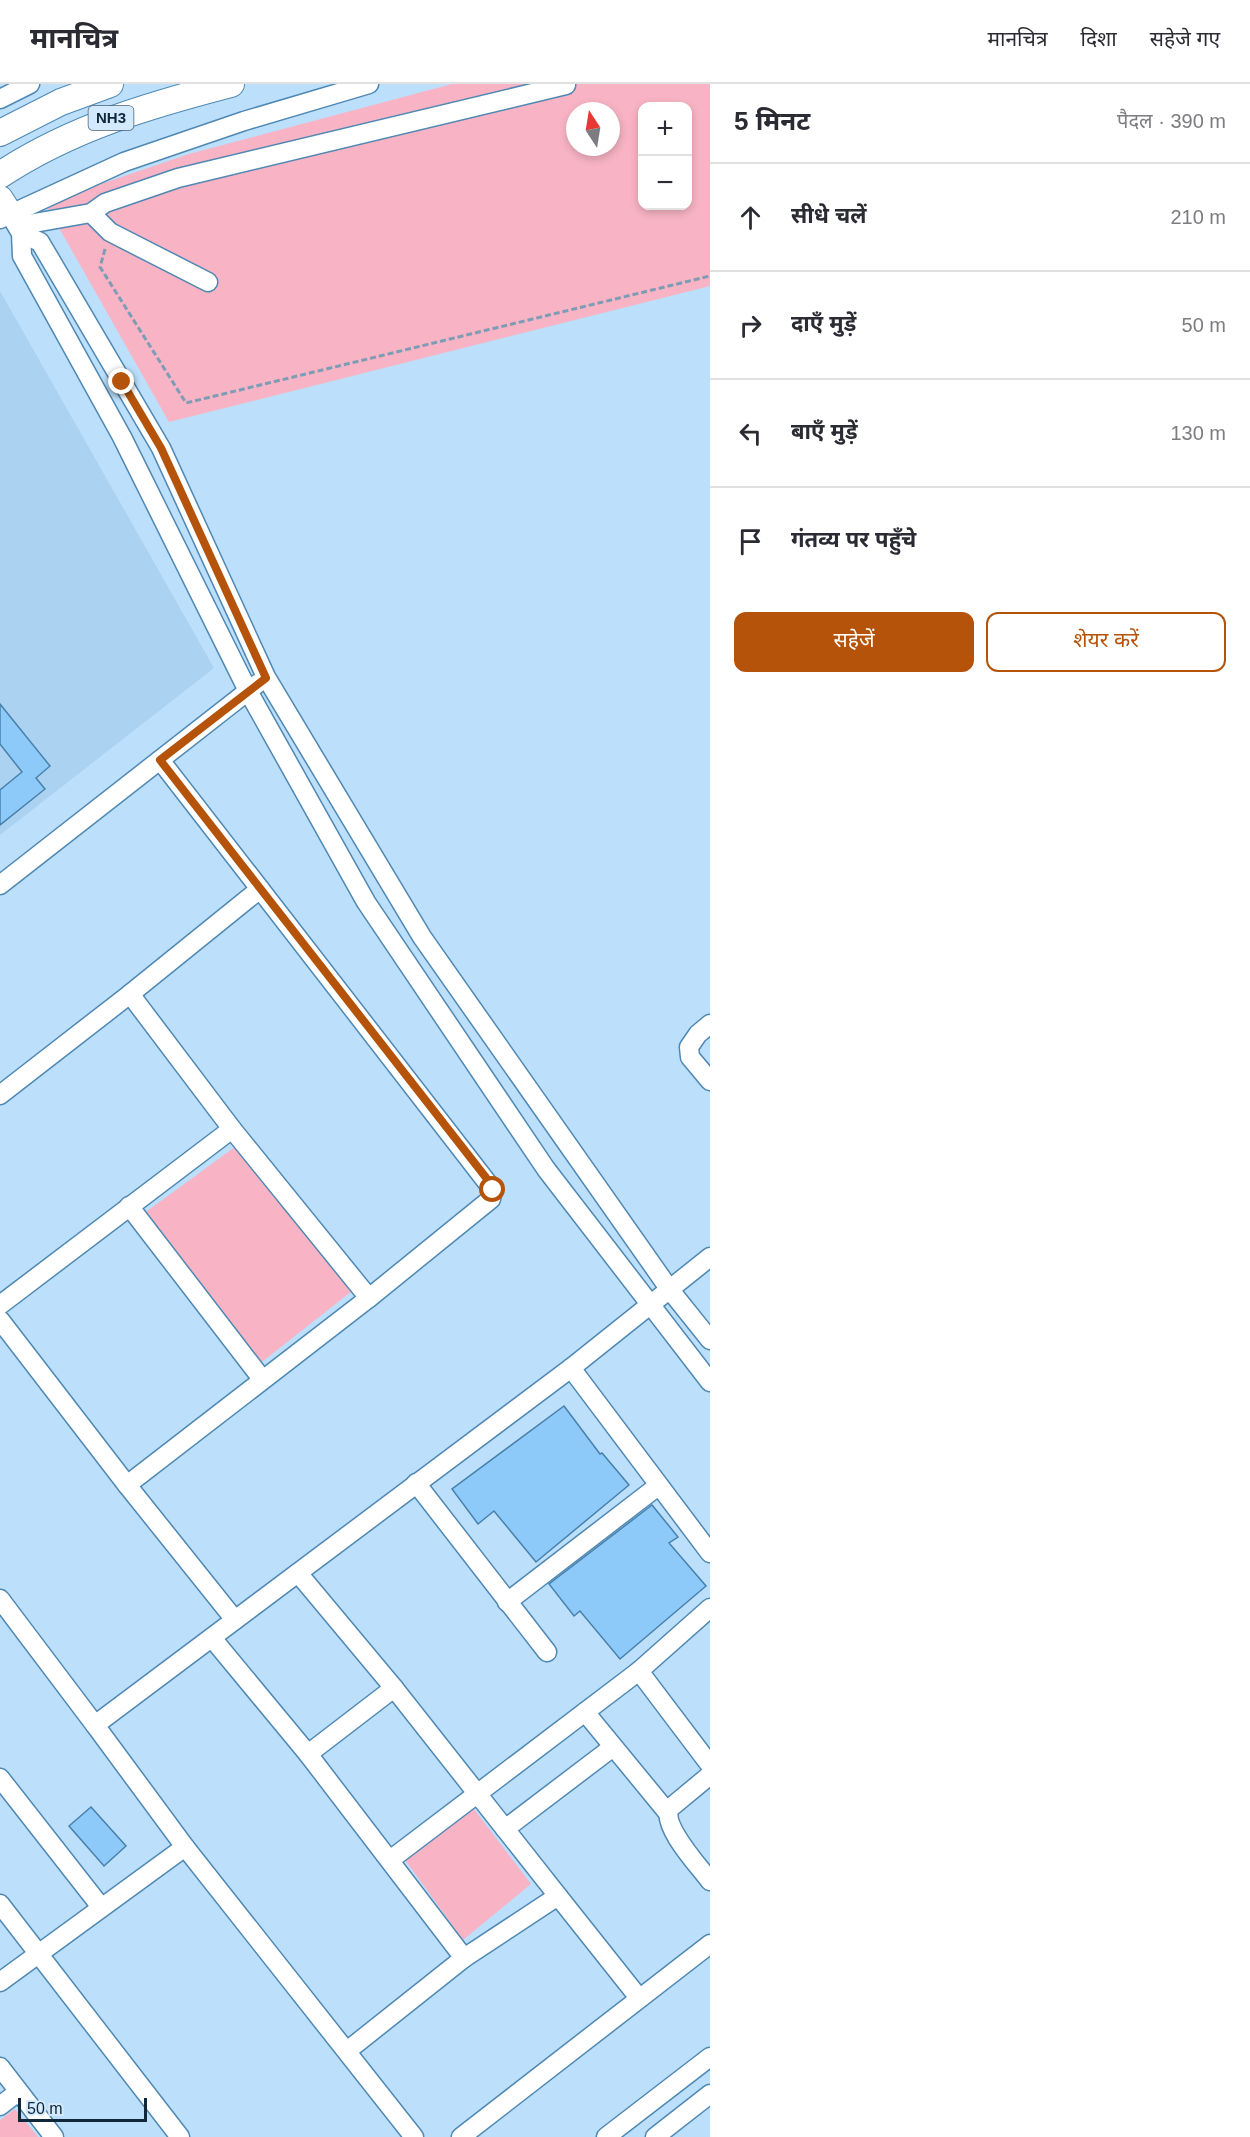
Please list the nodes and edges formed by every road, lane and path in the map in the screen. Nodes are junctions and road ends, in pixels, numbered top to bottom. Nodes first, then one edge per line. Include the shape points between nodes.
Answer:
1 (30, 84) edge
2 (110, 84) edge
3 (231, 84) edge
4 (369, 84) edge
5 (566, 85) edge
6 (0, 99) edge
7 (0, 133) edge
8 (0, 175) edge
9 (91, 213) junction
10 (9, 218) edge
11 (110, 232) junction
12 (710, 276) edge
13 (208, 282) dead end
14 (266, 678) junction
15 (248, 691) junction
16 (160, 760) junction
17 (0, 885) edge
18 (260, 889) junction
19 (130, 994) junction
20 (710, 1024) edge
21 (710, 1082) edge
22 (0, 1095) edge
23 (232, 1129) junction
24 (129, 1206) junction
25 (710, 1257) edge
26 (670, 1290) junction
27 (369, 1298) junction
28 (0, 1305) edge
29 (649, 1307) junction
30 (0, 1320) edge
31 (710, 1340) edge
32 (571, 1368) junction
33 (262, 1379) junction
34 (710, 1382) edge
35 (416, 1483) junction
36 (127, 1485) junction
37 (658, 1486) junction
38 (710, 1553) edge
39 (298, 1573) junction
40 (0, 1599) edge
41 (507, 1602) junction
42 (710, 1608) edge
43 (235, 1620) junction
44 (212, 1638) junction
45 (547, 1652) dead end
46 (639, 1671) junction
47 (394, 1688) junction
48 (585, 1712) junction
49 (95, 1725) junction
50 (613, 1746) junction
51 (308, 1754) junction
52 (710, 1765) edge
53 (710, 1775) edge
54 (0, 1778) edge
55 (477, 1795) junction
56 (668, 1813) junction
57 (505, 1829) junction
58 (186, 1847) junction
59 (390, 1860) junction
60 (710, 1881) edge
61 (558, 1896) junction
62 (0, 1904) edge
63 (101, 1907) junction
64 (710, 1944) edge
65 (39, 1953) junction
66 (464, 1958) junction
67 (0, 1982) edge
68 (639, 1998) junction
69 (347, 2051) junction
70 (710, 2057) edge
71 (0, 2067) edge
72 (18, 2092) junction
73 (710, 2094) edge
74 (0, 2106) edge
75 (54, 2137) edge
76 (180, 2137) edge
77 (414, 2137) edge
78 (461, 2137) edge
79 (606, 2137) edge
80 (655, 2137) edge

1 - 6 street
2 - 7 highway, NH3 via 61,102
3 - 8 highway, NH3 via 106,120
4 - 10 street via 124,162
5 - 9 street via 178,178 105,203
9 - 10 street
9 - 11 street
10 - 14 street via 40,242 161,448
10 - 15 street via 22,256 122,437
11 - 12 path via 100,267 186,403
11 - 13 street
14 - 15 street
14 - 26 street via 422,938
15 - 16 street
15 - 29 street via 366,902 546,1169
16 - 17 street
16 - 18 street
18 - 19 street
18 - 27 street via 493,1190 491,1199
19 - 22 street
19 - 23 street
20 - 21 street via 689,1047 690,1057
23 - 24 street
23 - 27 street
24 - 28 street
24 - 33 street
25 - 26 street
26 - 29 street
26 - 31 street
27 - 33 street
29 - 32 street
29 - 34 street
30 - 36 street
32 - 35 street
32 - 37 street
33 - 36 street
35 - 39 street
35 - 41 street
36 - 43 street
37 - 38 street
37 - 41 street
39 - 43 street
39 - 47 street
40 - 49 street
41 - 45 street
42 - 46 street
43 - 44 street
44 - 49 street
44 - 51 street
46 - 48 street
46 - 52 street
47 - 51 street
47 - 55 street
48 - 50 street
48 - 55 street
49 - 58 street
50 - 56 street
50 - 57 street
51 - 59 street
53 - 56 street
54 - 63 street
55 - 57 street
55 - 59 street
56 - 60 street via 671,1827
57 - 61 street
58 - 63 street
58 - 69 street
59 - 66 street
61 - 66 street
61 - 68 street
62 - 65 street
63 - 65 street
64 - 68 street
65 - 67 street
65 - 76 street
66 - 69 street
68 - 78 street
69 - 77 street
70 - 79 street
71 - 72 street
72 - 74 street
72 - 75 street
73 - 80 street

